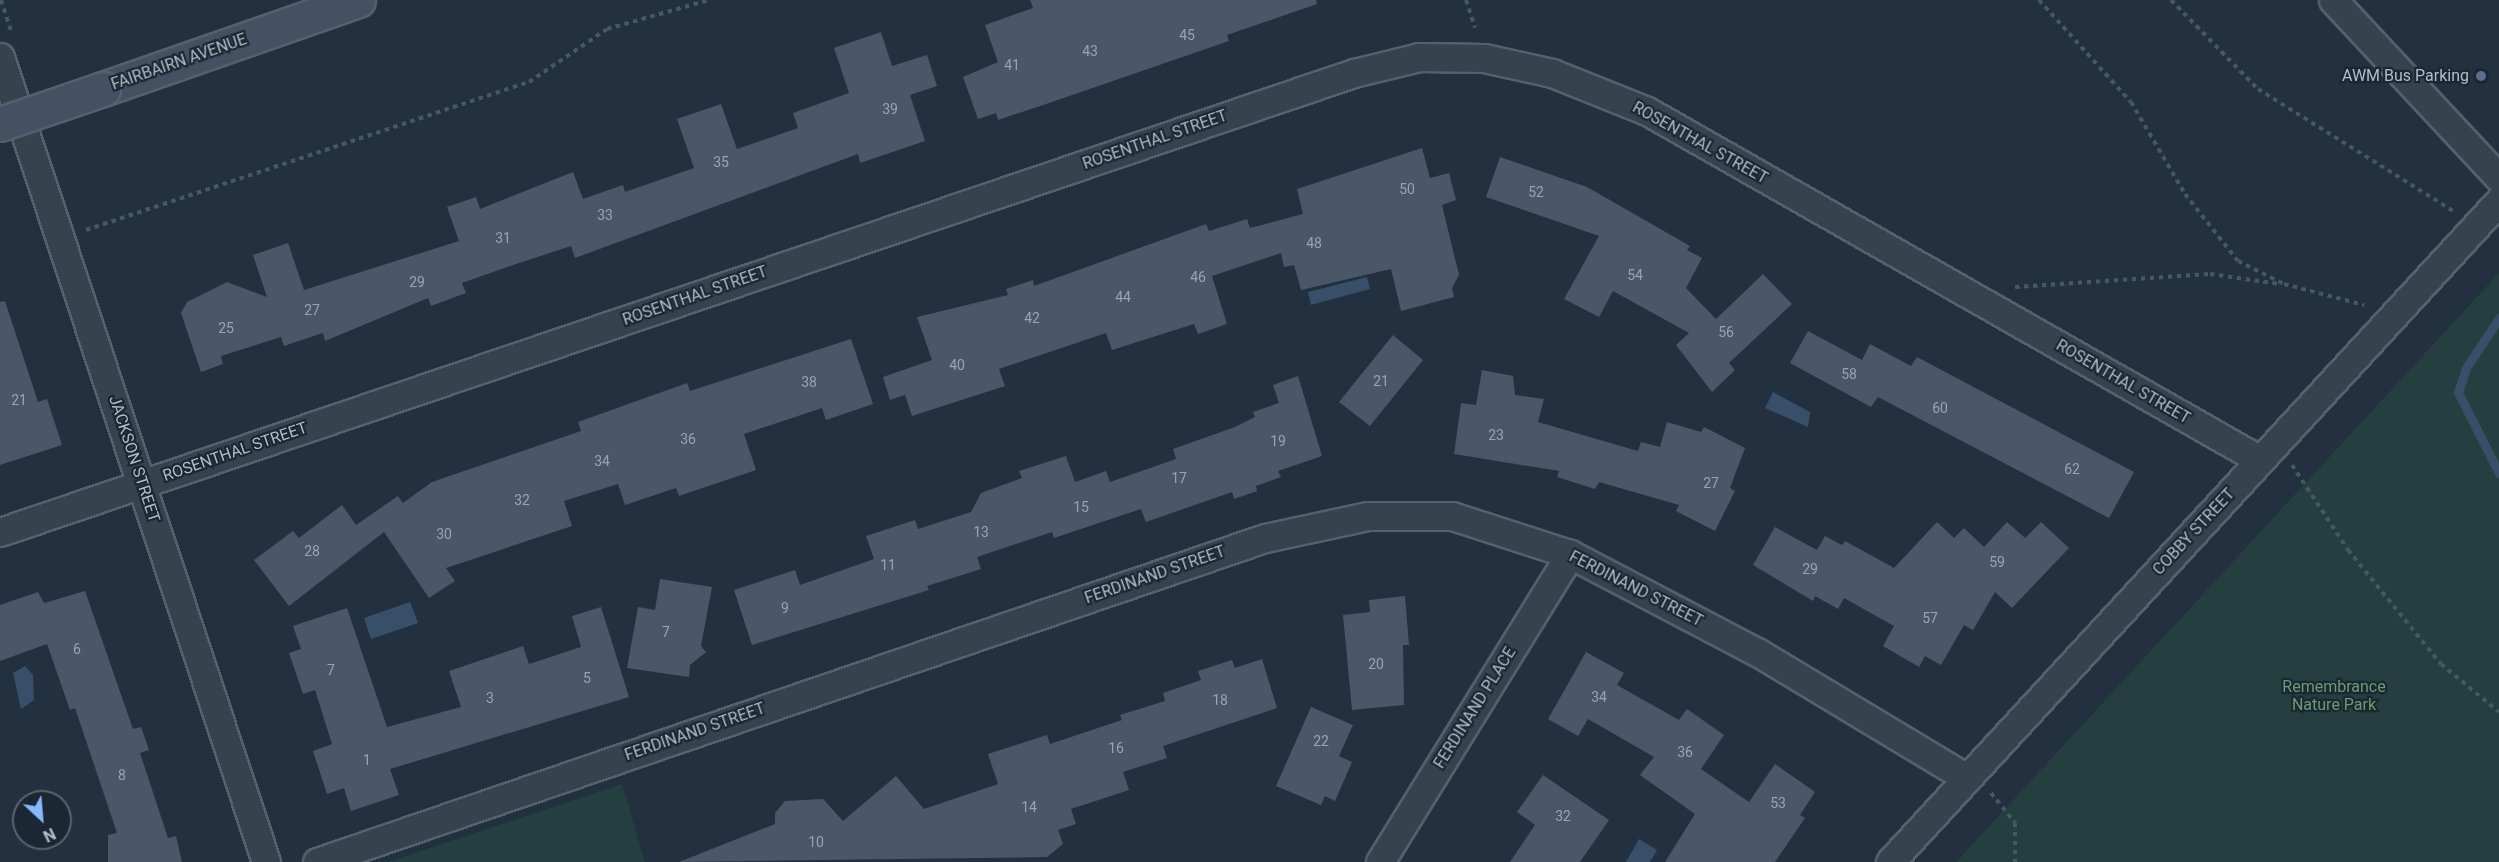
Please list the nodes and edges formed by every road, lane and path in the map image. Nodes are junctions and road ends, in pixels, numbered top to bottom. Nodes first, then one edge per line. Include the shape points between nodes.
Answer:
1 (1, 0) edge
2 (358, 0) edge
3 (709, 0) edge
4 (1466, 0) edge
5 (2039, 0) edge
6 (2170, 0) edge
7 (2333, 0) edge
8 (1478, 37) dead end
9 (7, 48) edge
10 (0, 124) edge
11 (2499, 178) edge
12 (2499, 201) edge
13 (2476, 227) junction
14 (81, 231) dead end
15 (2284, 284) junction
16 (2005, 287) dead end
17 (2394, 315) junction
18 (2260, 460) junction
19 (2293, 466) dead end
20 (142, 484) junction
21 (0, 532) edge
22 (1570, 554) junction
23 (2499, 712) edge
24 (1967, 778) junction
25 (266, 862) edge
26 (317, 862) edge
27 (1380, 862) edge
28 (1890, 862) edge
29 (2015, 862) edge

1 - 9 path
2 - 10 main road, FAIRBAIRN AVENUE, bridge
3 - 14 path via 607,29 529,82
4 - 8 path
5 - 15 path via 2131,102 2185,194 2238,261
6 - 13 path via 2258,89
7 - 11 street
9 - 20 street, JACKSON STREET
12 - 13 street, COBBY STREET
13 - 17 street, COBBY STREET
15 - 16 path via 2210,274
15 - 17 path
17 - 18 street, COBBY STREET
18 - 20 street, ROSENTHAL STREET via 1647,111 1552,73 1484,58 1419,57 1354,73
18 - 24 street, COBBY STREET
19 - 23 path via 2348,550 2441,664
20 - 21 street, ROSENTHAL STREET
20 - 25 street, JACKSON STREET
22 - 24 street, FERDINAND STREET via 1757,652
22 - 26 street, FERDINAND STREET via 1452,516 1368,516 1265,538
22 - 27 street, FERDINAND PLACE
24 - 28 street, COBBY STREET
24 - 29 path via 1991,793 2015,823

